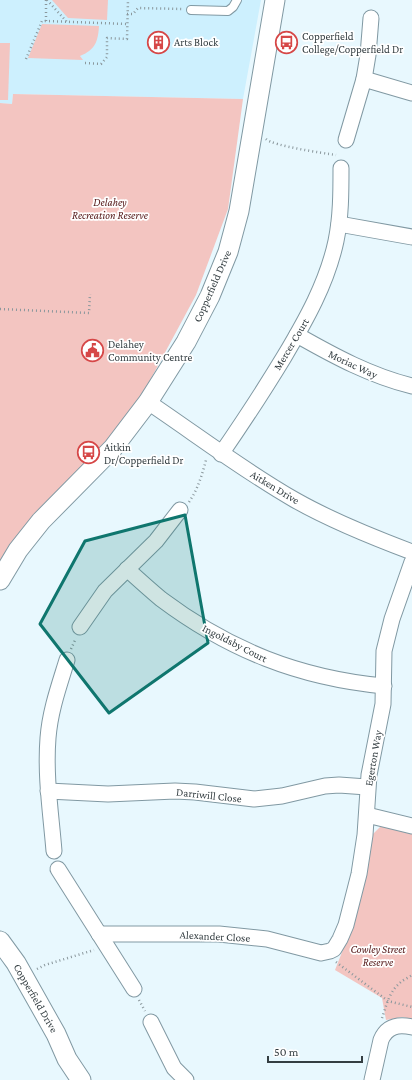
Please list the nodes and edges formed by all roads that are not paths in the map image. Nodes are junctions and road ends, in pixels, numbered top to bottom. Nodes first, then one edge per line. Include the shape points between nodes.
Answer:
1 (237, 0) edge
2 (275, 0) edge
3 (191, 10) road end
4 (371, 18) dead end
5 (364, 79) junction
6 (412, 93) edge
7 (346, 140) dead end
8 (342, 162) road end
9 (339, 224) junction
10 (412, 237) edge
11 (297, 336) junction
12 (412, 386) edge
13 (148, 402) junction
14 (221, 454) junction
15 (180, 510) road end
16 (412, 552) edge
17 (412, 562) edge
18 (127, 568) junction
19 (0, 580) edge
20 (80, 627) road end
21 (67, 660) road end
22 (384, 686) junction
23 (368, 787) junction
24 (48, 791) junction
25 (367, 815) junction
26 (412, 826) edge
27 (54, 851) dead end
28 (58, 869) dead end
29 (103, 940) junction
30 (0, 941) edge
31 (330, 951) joint
32 (0, 953) edge
33 (134, 990) road end
34 (152, 1022) road end
35 (412, 1027) edge
36 (67, 1059) junction
37 (80, 1080) edge
38 (186, 1080) edge
39 (372, 1080) edge

1 - 3 lane via 228,11
2 - 13 street, Copperfield Drive via 239,211 228,252 210,296 186,342
4 - 5 street
5 - 6 street
5 - 7 street
8 - 9 street, Mercer Court
9 - 10 street
9 - 11 street, Mercer Court via 325,278
11 - 12 street, Moriac Way via 352,365
11 - 14 street, Mercer Court
13 - 14 street, Aitken Drive
13 - 19 street, Copperfield Drive via 113,448 41,521 18,550
14 - 16 street, Aitken Drive via 316,511 374,538
15 - 18 street via 168,528
17 - 22 street, Egerton Way via 384,651
18 - 20 street via 105,590
18 - 22 street, Ingoldsby Court via 160,598 199,625 256,656 344,682
21 - 24 street via 53,706 48,737
22 - 23 street, Egerton Way
23 - 24 street, Darriwill Close via 325,786 282,796 254,799 175,791 108,794
23 - 25 street, Egerton Way
24 - 27 street
25 - 26 street
25 - 31 street, Egerton Way via 363,854 354,896 340,940
28 - 29 street
29 - 31 street, Alexander Close via 219,934 267,939 313,952
29 - 33 street
30 - 36 street, Copperfield Drive via 16,963 56,1034
32 - 36 street, Copperfield Drive via 46,1035
34 - 38 street via 174,1068
35 - 39 street via 395,1026 386,1031 381,1040
36 - 37 street, Copperfield Drive

